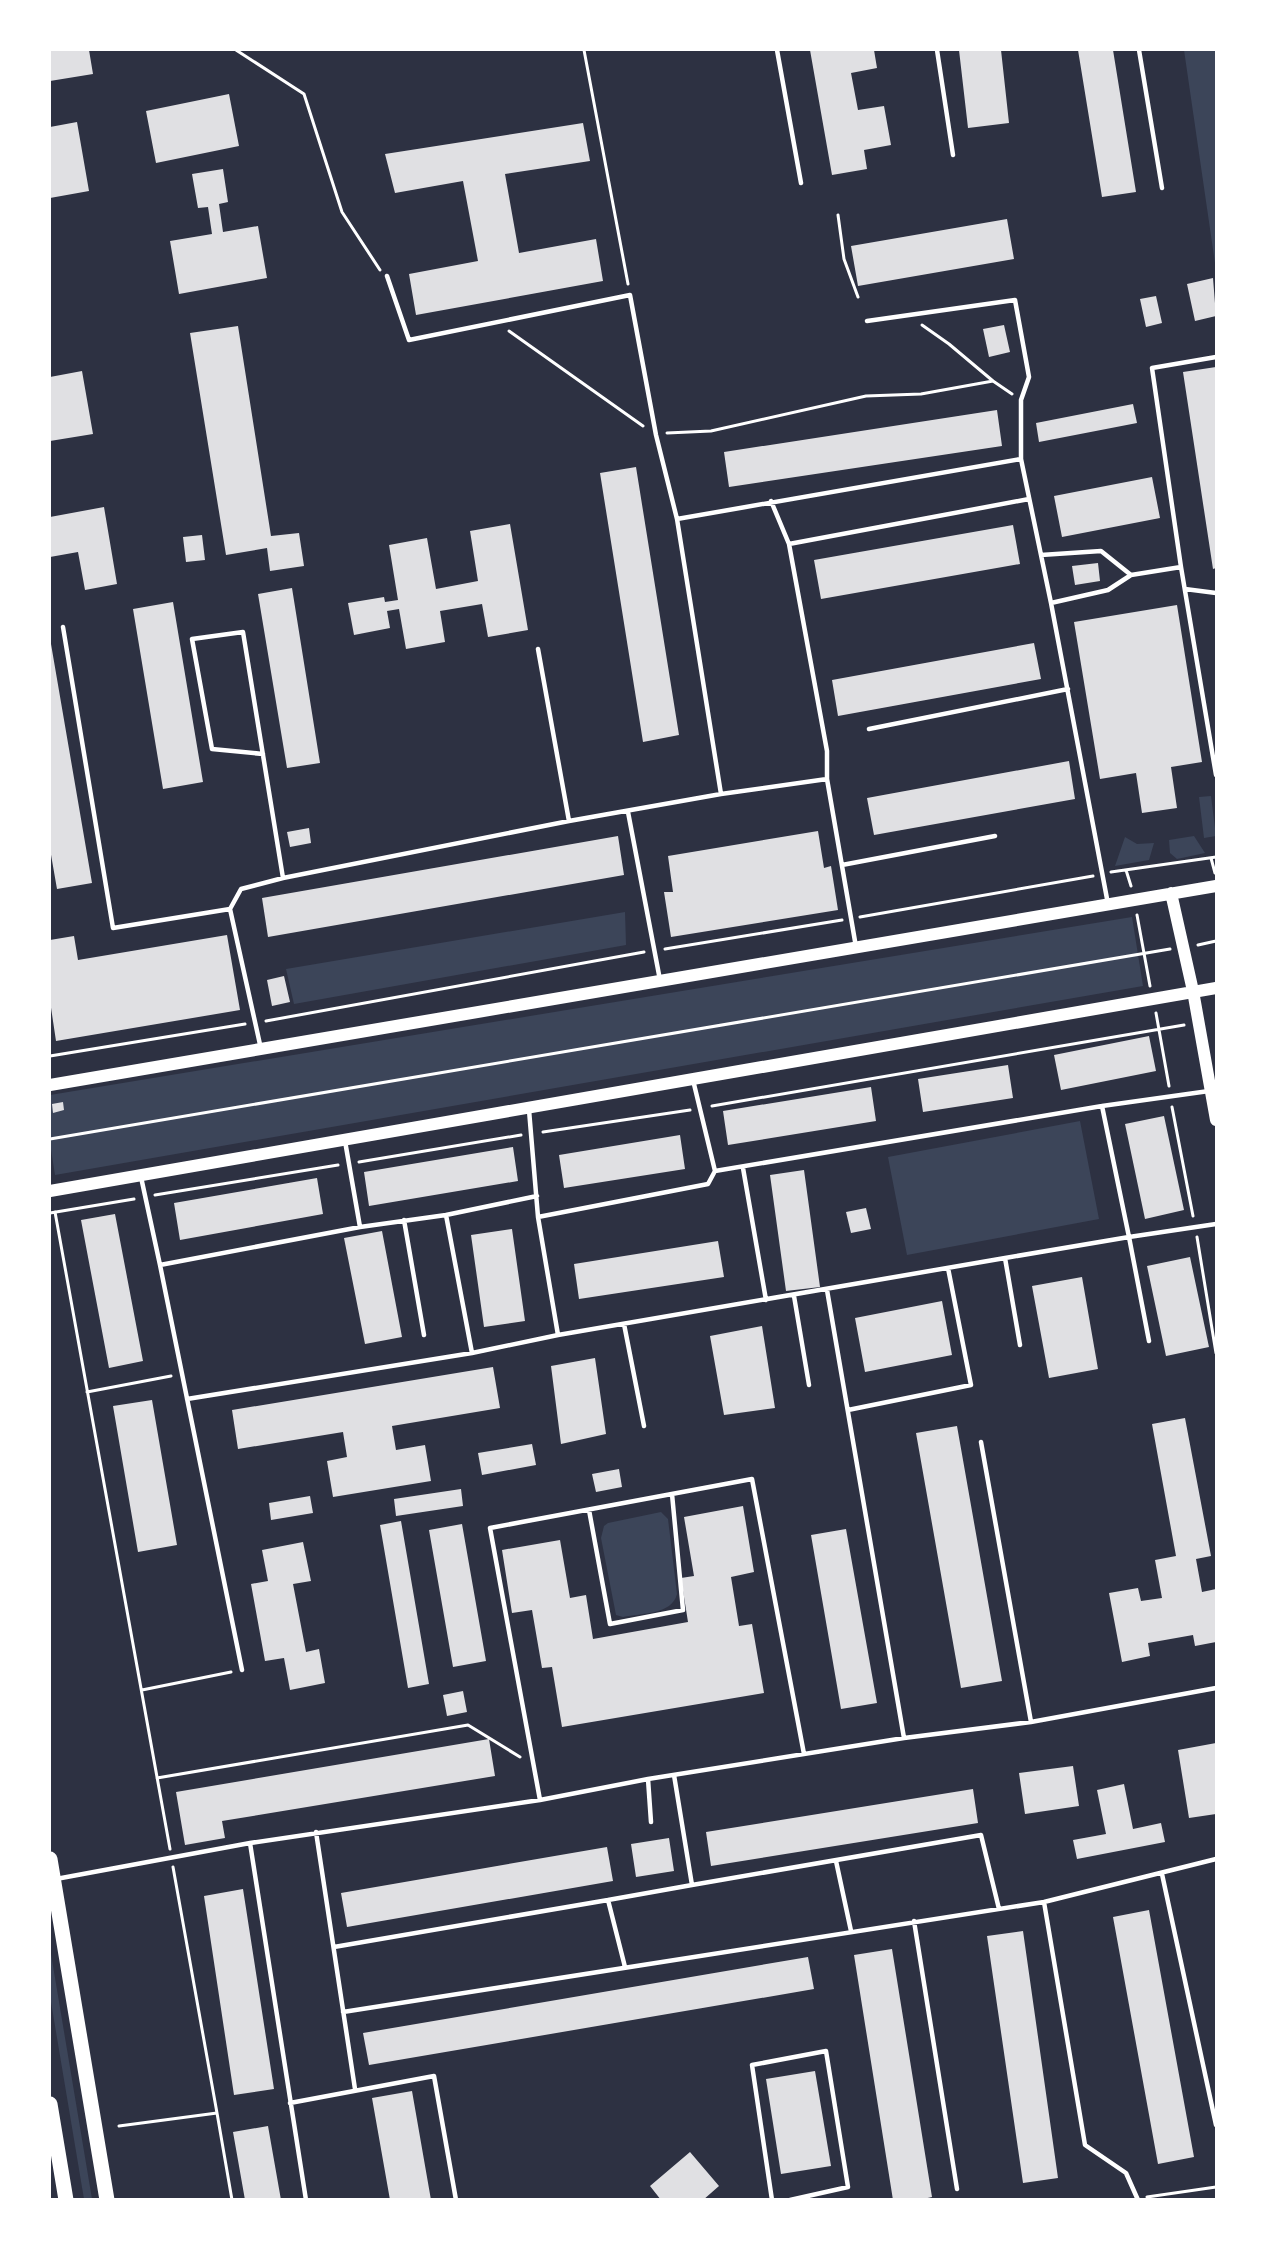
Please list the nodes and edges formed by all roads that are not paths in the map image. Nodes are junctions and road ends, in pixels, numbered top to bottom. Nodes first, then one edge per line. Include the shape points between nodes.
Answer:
1 (777, 50) edge
2 (938, 50) edge
3 (1139, 50) edge
4 (953, 155) dead end
5 (801, 183) dead end
6 (1162, 188) dead end
7 (387, 276) road end
8 (867, 321) dead end
9 (1216, 357) edge
10 (1021, 459) junction
11 (1029, 499) junction
12 (771, 501) junction
13 (676, 519) junction
14 (789, 544) junction
15 (1041, 555) junction
16 (1181, 567) junction
17 (1131, 575) junction
18 (1185, 589) junction
19 (1216, 593) edge
20 (1051, 603) junction
21 (63, 627) dead end
22 (538, 650) dead end
23 (1068, 689) junction
24 (869, 729) dead end
25 (263, 754) junction
26 (1216, 775) edge
27 (827, 779) junction
28 (721, 794) junction
29 (628, 812) junction
30 (569, 821) junction
31 (995, 836) dead end
32 (842, 866) junction
33 (283, 878) junction
34 (1216, 886) edge
35 (1171, 893) junction
36 (1108, 904) junction
37 (230, 909) junction
38 (856, 947) junction
39 (660, 981) junction
40 (1216, 988) edge
41 (1193, 991) junction
42 (261, 1049) junction
43 (693, 1079) junction
44 (50, 1085) edge
45 (1212, 1090) junction
46 (1102, 1106) junction
47 (529, 1107) junction
48 (1216, 1120) edge
49 (345, 1139) junction
50 (743, 1167) junction
51 (715, 1171) junction
52 (141, 1175) junction
53 (50, 1191) edge
54 (537, 1196) junction
55 (446, 1215) junction
56 (538, 1217) junction
57 (404, 1220) junction
58 (1216, 1224) edge
59 (360, 1227) junction
60 (1129, 1237) junction
61 (1005, 1258) junction
62 (160, 1265) junction
63 (948, 1268) junction
64 (827, 1290) junction
65 (795, 1296) junction
66 (766, 1300) junction
67 (624, 1324) junction
68 (424, 1335) dead end
69 (558, 1335) junction
70 (1149, 1341) dead end
71 (1020, 1345) dead end
72 (472, 1353) junction
73 (809, 1385) dead end
74 (187, 1399) junction
75 (848, 1410) junction
76 (644, 1426) dead end
77 (981, 1442) dead end
78 (672, 1494) junction
79 (589, 1510) junction
80 (242, 1670) road end
81 (1216, 1688) edge
82 (1031, 1722) junction
83 (904, 1738) junction
84 (804, 1754) junction
85 (674, 1775) junction
86 (648, 1779) junction
87 (540, 1800) junction
88 (651, 1822) dead end
89 (316, 1832) junction
90 (250, 1843) junction
91 (50, 1859) edge
92 (1216, 1859) edge
93 (836, 1861) junction
94 (1216, 1866) edge
95 (1162, 1874) junction
96 (53, 1880) junction
97 (692, 1885) junction
98 (608, 1900) junction
99 (1044, 1902) junction
100 (999, 1909) junction
101 (914, 1921) junction
102 (851, 1931) junction
103 (334, 1947) junction
104 (625, 1967) junction
105 (343, 2012) junction
106 (355, 2089) junction
107 (290, 2103) junction
108 (50, 2104) edge
109 (1216, 2125) edge
110 (957, 2189) dead end
111 (66, 2199) edge
112 (107, 2199) edge
113 (306, 2199) edge
114 (456, 2199) edge
115 (772, 2199) edge
116 (790, 2199) edge
117 (805, 2199) edge
118 (1138, 2199) edge

1 - 5 lane
2 - 4 lane
3 - 6 lane
7 - 13 lane via 409,340 630,295
8 - 10 lane via 1015,300 1029,377 1020,400
9 - 16 lane via 1152,368
10 - 11 lane
10 - 12 lane
11 - 14 lane
11 - 15 lane
12 - 13 lane
12 - 14 lane
13 - 28 lane
14 - 27 lane via 827,751
15 - 17 lane via 1101,551
15 - 20 lane
16 - 17 lane
16 - 18 lane
17 - 20 lane via 1108,590
18 - 19 lane
18 - 26 lane
20 - 23 lane
21 - 37 lane via 113,928
22 - 30 lane
23 - 24 lane
23 - 36 lane
25 - 25 lane via 243,632 192,639 212,749
25 - 33 lane
27 - 28 lane
27 - 32 lane
28 - 29 lane
29 - 30 lane
29 - 39 lane
30 - 33 lane
31 - 32 lane
32 - 38 lane
33 - 37 lane via 242,889
34 - 35 main road
35 - 36 main road
35 - 41 main road
36 - 38 main road
37 - 42 lane
38 - 39 main road
39 - 42 main road
40 - 41 main road
41 - 43 main road
41 - 45 main road
42 - 44 main road
43 - 47 main road
43 - 51 lane
45 - 46 lane
45 - 48 main road
46 - 50 lane
46 - 60 lane
47 - 49 main road
47 - 54 lane
49 - 52 main road
49 - 59 lane
50 - 51 lane
50 - 66 lane
51 - 56 lane via 708,1184
52 - 53 main road
52 - 62 lane
54 - 55 lane
54 - 56 lane
55 - 57 lane
55 - 72 lane
56 - 69 lane
57 - 59 lane
57 - 68 lane
58 - 60 lane
59 - 62 lane
60 - 61 lane
60 - 70 lane
61 - 63 lane
61 - 71 lane
62 - 74 lane
63 - 64 lane
63 - 75 lane via 971,1385
64 - 65 lane
64 - 75 lane
65 - 66 lane
65 - 73 lane
66 - 67 lane
67 - 69 lane
67 - 76 lane
69 - 72 lane
72 - 74 lane
74 - 80 lane
75 - 83 lane
77 - 82 lane
78 - 79 lane
78 - 79 lane via 683,1610 610,1624
78 - 84 lane via 752,1479
79 - 87 lane via 490,1528
81 - 82 lane
82 - 83 lane
83 - 84 lane
84 - 85 lane
85 - 86 lane
85 - 97 lane
86 - 87 lane
86 - 88 lane
87 - 89 lane
89 - 90 lane
89 - 103 lane
90 - 96 lane
90 - 107 lane
91 - 96 main road
92 - 94 lane
92 - 95 lane
93 - 97 lane
93 - 100 lane via 981,1836
93 - 102 lane
95 - 99 lane
95 - 109 lane
96 - 112 main road
97 - 98 lane
98 - 103 lane
98 - 104 lane
99 - 100 lane
99 - 118 lane via 1085,2145 1126,2173
100 - 101 lane
101 - 102 lane
101 - 110 lane
102 - 104 lane
103 - 105 lane
104 - 105 lane
105 - 106 lane
106 - 107 lane
106 - 114 lane via 434,2076
107 - 113 lane
108 - 111 main road
115 - 117 lane via 752,2065 826,2051 848,2187
116 - 117 lane

